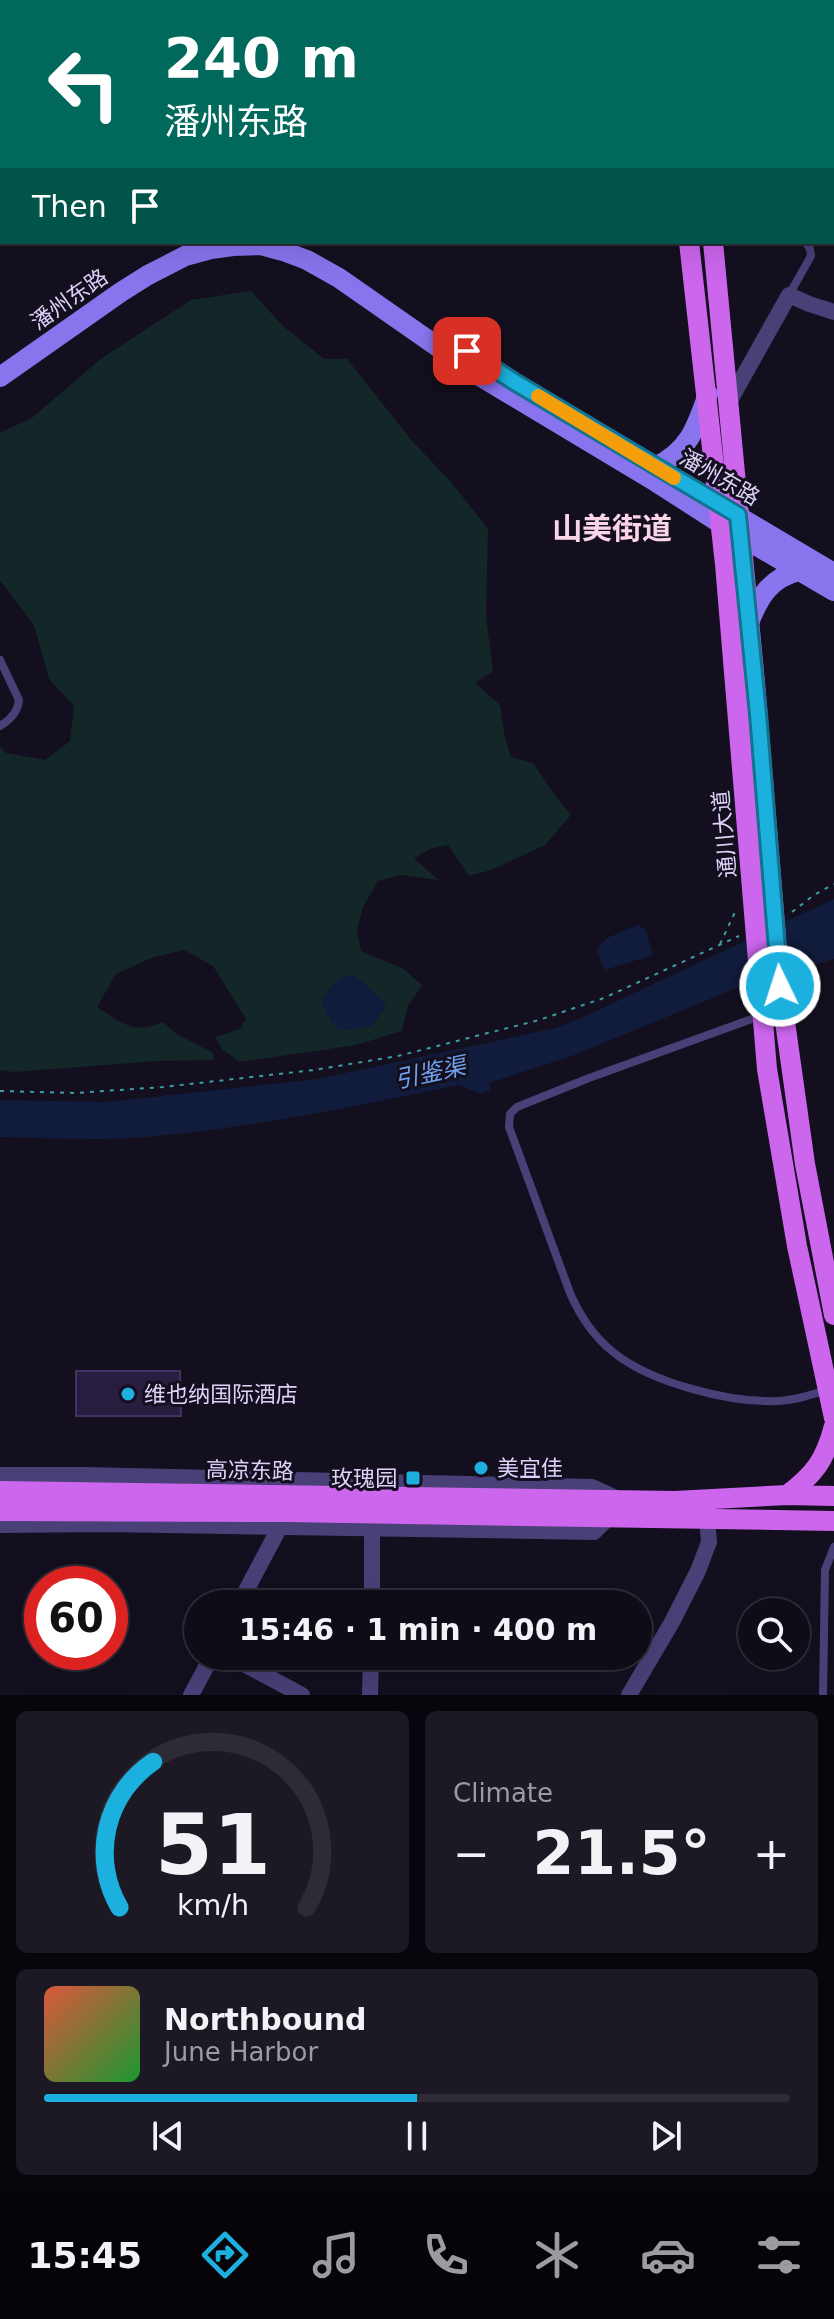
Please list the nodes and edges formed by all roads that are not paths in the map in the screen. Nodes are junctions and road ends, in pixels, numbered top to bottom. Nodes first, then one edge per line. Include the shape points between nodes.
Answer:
1 (184, 244) edge
2 (301, 244) edge
3 (689, 244) edge
4 (713, 244) edge
5 (807, 244) edge
6 (789, 295) junction
7 (834, 312) edge
8 (724, 357) junction
9 (703, 360) junction
10 (0, 363) edge
11 (0, 377) edge
12 (708, 394) junction
13 (729, 402) junction
14 (655, 467) junction
15 (726, 514) junction
16 (740, 536) junction
17 (799, 571) junction
18 (834, 573) edge
19 (834, 591) edge
20 (749, 623) junction
21 (0, 660) edge
22 (0, 726) edge
23 (763, 905) junction
24 (770, 990) junction
25 (784, 1012) junction
26 (763, 1015) junction
27 (834, 1315) edge
28 (828, 1390) junction
29 (834, 1418) edge
30 (834, 1426) edge
31 (0, 1475) edge
32 (787, 1495) junction
33 (834, 1496) edge
34 (284, 1503) junction
35 (614, 1508) junction
36 (676, 1510) junction
37 (2, 1513) edge
38 (707, 1519) junction
39 (372, 1521) junction
40 (834, 1521) edge
41 (834, 1547) edge
42 (245, 1590) edge
43 (372, 1590) edge
44 (204, 1670) edge
45 (255, 1670) edge
46 (371, 1670) edge
47 (191, 1695) edge
48 (302, 1695) edge
49 (370, 1695) edge
50 (629, 1695) edge
51 (823, 1695) edge

1 - 10 main road, 潘州东路 via 128,274
2 - 14 main road, 潘州东路
3 - 9 main road, 通川大道
4 - 8 main road, 通川大道
5 - 6 lane via 811,256
6 - 7 street
6 - 13 street
8 - 9 main road
8 - 13 main road, 通川大道
9 - 12 main road, 通川大道
11 - 15 main road, 潘州东路 via 166,265 211,249 261,245 307,260 339,278 481,377
12 - 14 main road via 687,444
12 - 15 main road, 通川大道
13 - 15 main road, 通川大道
14 - 15 main road, 潘州东路
15 - 16 main road, 潘州东路
15 - 18 main road, 潘州东路
15 - 23 main road, 通川大道
16 - 17 main road, 潘州东路
16 - 20 main road, 通川大道
17 - 19 main road, 潘州东路
17 - 20 main road via 765,590
20 - 23 main road, 通川大道
21 - 22 lane via 19,700 13,715
23 - 24 main road, 通川大道
24 - 25 main road, 通川大道
24 - 26 main road, 通川大道
25 - 26 lane
25 - 27 main road, 通川大道 via 805,1164
26 - 28 main road, 通川大道 via 772,1108
26 - 28 lane via 517,1107 509,1127 581,1318 614,1353 646,1372 719,1395 778,1401
28 - 29 main road, 通川大道
30 - 32 main road via 820,1465
31 - 34 street
32 - 33 main road, 高凉东路
32 - 36 main road, 高凉东路
34 - 35 main road, 高凉东路 via 349,1489 456,1491
34 - 37 main road, 高凉东路
34 - 37 main road, 高凉东路 via 105,1518
34 - 39 main road, 高凉东路
34 - 42 street
35 - 36 main road, 高凉东路
35 - 39 main road, 高凉东路
36 - 38 main road, 高凉东路
38 - 40 main road, 高凉东路
38 - 50 street via 709,1542 698,1571
39 - 43 street
41 - 51 lane via 825,1570
44 - 47 street
45 - 48 street
46 - 49 street

